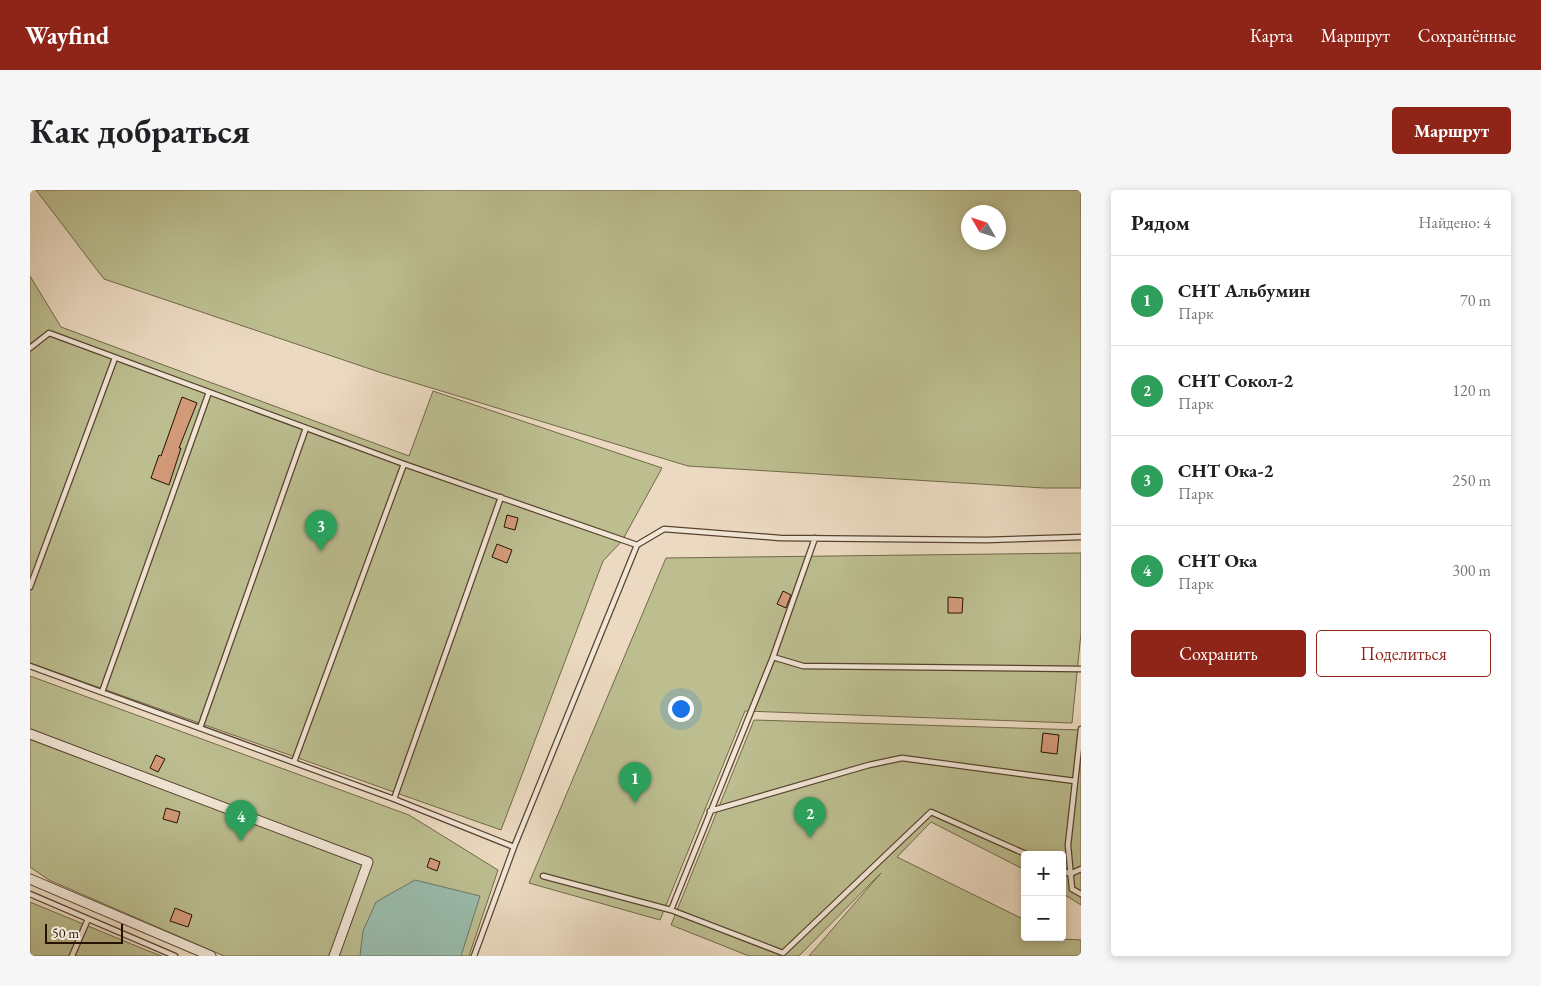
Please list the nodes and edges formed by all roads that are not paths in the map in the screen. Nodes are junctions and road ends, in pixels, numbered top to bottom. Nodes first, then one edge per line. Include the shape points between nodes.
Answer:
1 (30, 348) edge
2 (115, 358) junction
3 (209, 392) junction
4 (306, 428) junction
5 (404, 464) junction
6 (501, 497) junction
7 (1081, 537) edge
8 (815, 538) junction
9 (637, 544) junction
10 (30, 587) edge
11 (773, 657) junction
12 (30, 666) edge
13 (1081, 669) edge
14 (102, 692) junction
15 (200, 728) junction
16 (1081, 728) edge
17 (30, 734) edge
18 (1080, 747) edge
19 (294, 762) junction
20 (1075, 781) junction
21 (394, 799) junction
22 (710, 811) junction
23 (514, 847) junction
24 (1021, 852) edge
25 (1081, 869) edge
26 (1066, 872) edge
27 (1070, 874) junction
28 (543, 876) dead end
29 (30, 879) edge
30 (30, 894) edge
31 (1081, 894) edge
32 (670, 910) junction
33 (88, 919) junction
34 (72, 956) edge
35 (175, 956) edge
36 (211, 956) edge
37 (334, 956) edge
38 (474, 956) edge

1 - 2 lane via 49,333
2 - 3 lane
2 - 10 lane
3 - 4 lane
3 - 14 lane
4 - 5 lane
4 - 15 lane
5 - 6 lane
5 - 19 lane
6 - 9 lane
6 - 21 lane
7 - 8 lane via 986,540
8 - 9 lane via 664,529
8 - 11 lane
9 - 23 lane
11 - 13 lane via 803,666
11 - 22 lane
12 - 14 lane
14 - 15 lane
15 - 19 lane
16 - 18 lane
17 - 37 street via 368,862
18 - 20 lane
19 - 21 lane
20 - 22 lane via 902,758
20 - 27 lane via 1068,845
21 - 23 lane
22 - 32 lane
23 - 38 lane
24 - 32 lane via 931,812 783,953
25 - 27 lane
26 - 27 lane
27 - 31 lane via 1072,889
28 - 32 lane
29 - 36 street
30 - 33 lane
33 - 34 lane
33 - 35 lane

